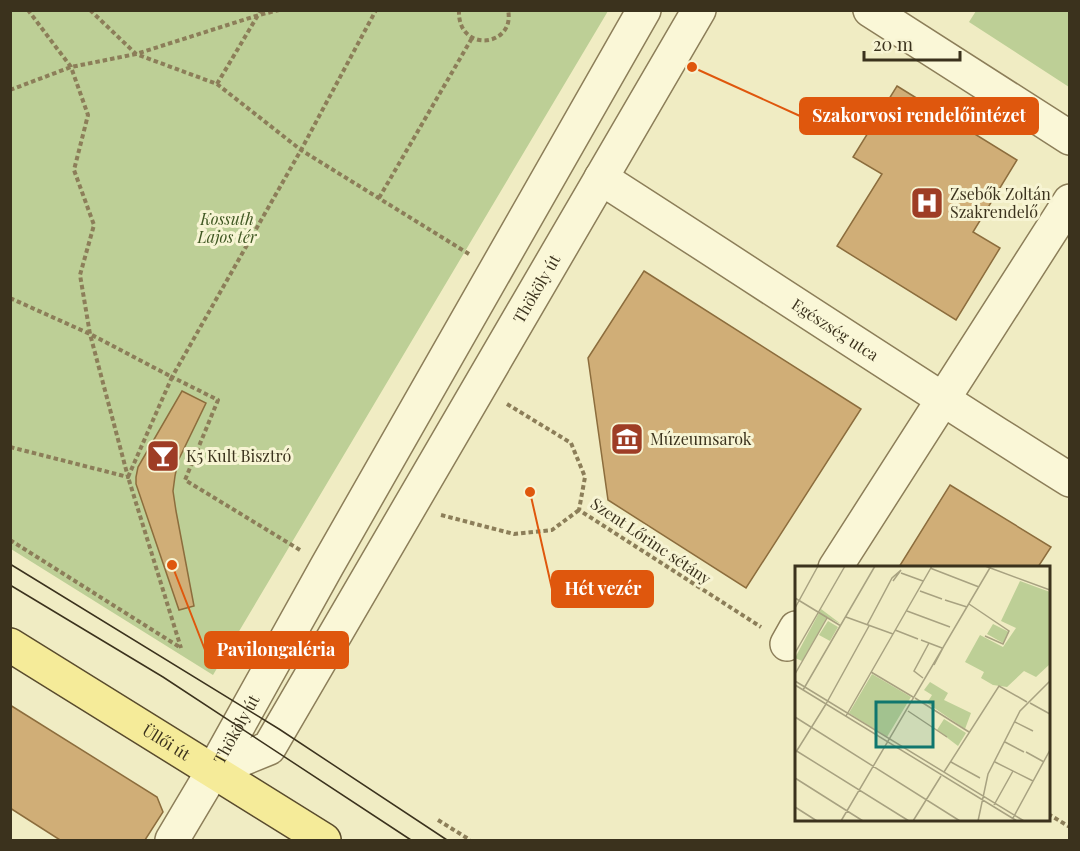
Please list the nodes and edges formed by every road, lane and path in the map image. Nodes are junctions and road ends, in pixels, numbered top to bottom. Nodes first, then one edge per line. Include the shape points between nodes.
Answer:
1 (28, 10) edge
2 (90, 10) edge
3 (279, 10) edge
4 (376, 10) edge
5 (459, 10) edge
6 (508, 10) edge
7 (644, 10) edge
8 (699, 10) edge
9 (870, 10) edge
10 (260, 13) edge
11 (472, 38) junction
12 (136, 54) junction
13 (71, 67) junction
14 (217, 84) junction
15 (11, 90) edge
16 (10, 96) edge
17 (1070, 138) edge
18 (301, 150) junction
19 (601, 178) junction
20 (379, 198) junction
21 (1070, 201) edge
22 (495, 270) junction
23 (10, 298) edge
24 (90, 334) junction
25 (172, 377) junction
26 (479, 386) junction
27 (942, 400) junction
28 (10, 447) edge
29 (128, 477) junction
30 (1070, 480) edge
31 (408, 507) junction
32 (579, 510) junction
33 (10, 540) edge
34 (333, 556) junction
35 (836, 566) edge
36 (374, 567) junction
37 (792, 636) edge
38 (10, 645) edge
39 (213, 771) junction
40 (1050, 815) edge
41 (438, 820) dead end
42 (1070, 827) edge
43 (171, 840) edge
44 (324, 840) edge
45 (471, 840) edge

1 - 13 path
2 - 12 path
3 - 10 path
4 - 18 path
5 - 11 path via 461,27
6 - 11 path via 508,24 497,37 480,41
7 - 22 street, Thököly út
8 - 19 street, Thököly út
9 - 17 street
10 - 12 path
10 - 14 path
11 - 20 path
12 - 13 path
12 - 14 path
13 - 15 path
13 - 24 path via 88,115 74,170 94,225 80,275
14 - 18 path
15 - 16 path
18 - 20 path
18 - 25 path
19 - 26 street, Thököly út
19 - 27 street, Egészség utca
20 - 22 path
21 - 27 street
22 - 34 street, Thököly út
23 - 24 path
24 - 25 path
24 - 29 path
25 - 29 path
25 - 34 path via 218,400 184,480
26 - 31 street, Thököly út
26 - 32 path, Szent Lőrinc sétány via 571,443 585,477
27 - 30 street, Egészség utca
27 - 35 street
28 - 29 path
29 - 33 path via 181,648
31 - 32 path via 514,534 552,530
31 - 36 street, Thököly út
32 - 37 path, Szent Lőrinc sétány
34 - 36 street
34 - 39 street, Thököly út
36 - 39 street, Thököly út via 269,748
38 - 39 main road, Üllői út
39 - 43 street
39 - 44 main road, Üllői út
40 - 42 path
41 - 45 path

